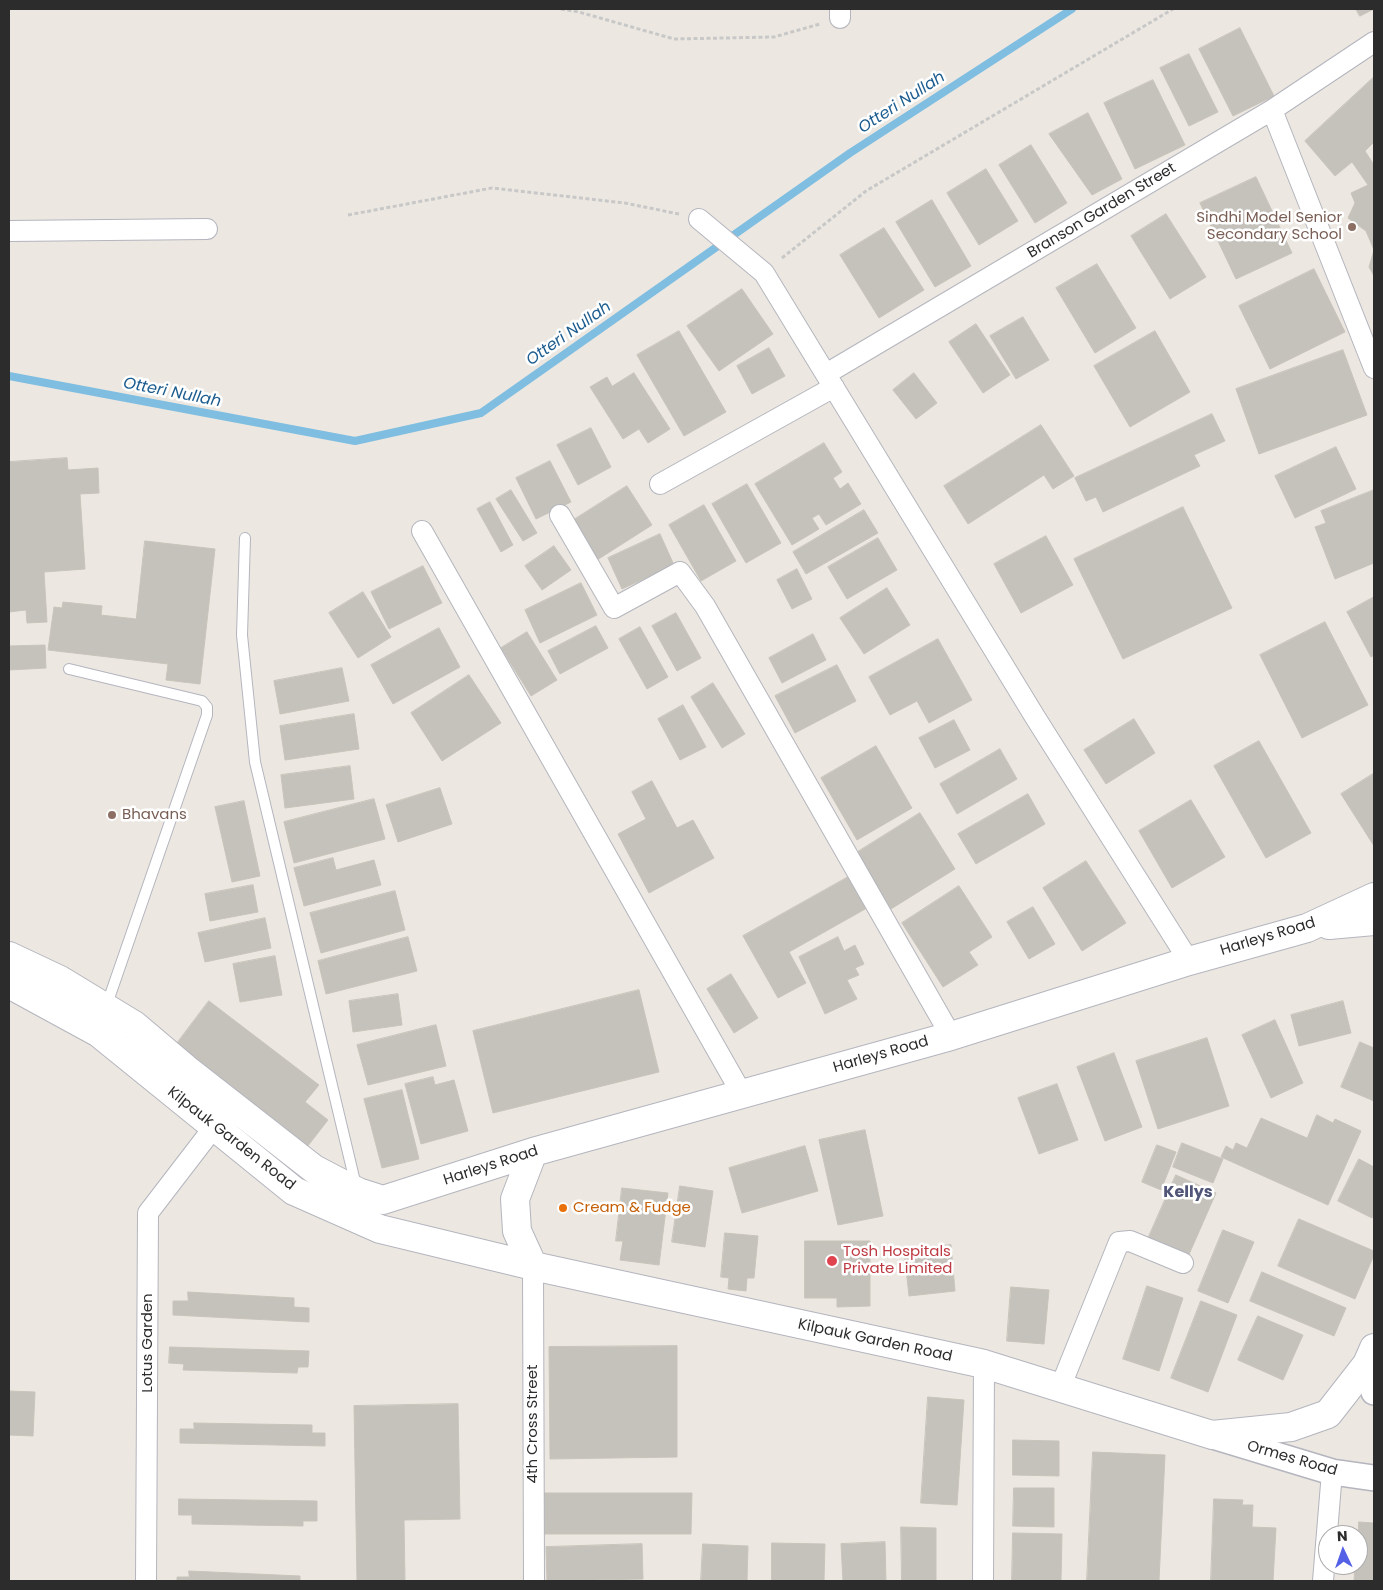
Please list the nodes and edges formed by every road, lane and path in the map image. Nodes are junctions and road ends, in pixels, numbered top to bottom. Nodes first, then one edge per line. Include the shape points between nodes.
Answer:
1 (561, 9) edge
2 (1173, 9) edge
3 (840, 14) edge
4 (1374, 42) edge
5 (1272, 110) junction
6 (348, 215) dead end
7 (699, 218) joint
8 (207, 229) dead end
9 (9, 231) edge
10 (764, 273) junction
11 (1374, 368) edge
12 (830, 380) junction
13 (660, 484) dead end
14 (560, 515) dead end
15 (422, 531) dead end
16 (245, 538) dead end
17 (69, 669) dead end
18 (1374, 897) edge
19 (1374, 921) edge
20 (1307, 928) junction
21 (9, 956) edge
22 (1189, 961) junction
23 (9, 984) edge
24 (106, 1008) junction
25 (951, 1036) junction
26 (742, 1094) junction
27 (214, 1127) junction
28 (533, 1152) junction
29 (370, 1196) junction
30 (1183, 1263) dead end
31 (533, 1266) junction
32 (1371, 1356) edge
33 (984, 1364) junction
34 (1060, 1388) junction
35 (1374, 1392) edge
36 (1212, 1436) junction
37 (1332, 1472) junction
38 (1374, 1478) edge
39 (146, 1581) edge
40 (534, 1581) edge
41 (982, 1581) edge
42 (1323, 1581) edge

1 - 3 path via 674,39 774,37
2 - 10 path via 866,191
4 - 5 street, Branson Garden Street
5 - 11 street
5 - 12 street, Branson Garden Street
6 - 7 path via 492,188 625,203
7 - 10 street
8 - 9 street
10 - 12 street
12 - 13 street, Branson Garden Street
12 - 22 street via 1035,717
14 - 25 street via 614,608 680,572 705,606
15 - 26 street
16 - 29 lane via 242,635 255,762
17 - 24 lane via 202,701 208,715
18 - 20 main road, Harleys Road
19 - 20 main road
20 - 22 main road, Harleys Road
21 - 24 main road via 60,980
22 - 25 main road, Harleys Road
23 - 27 main road, Kilpauk Garden Road via 99,1033
24 - 29 main road via 134,1025 314,1169
25 - 26 main road, Harleys Road
26 - 28 main road, Harleys Road
27 - 31 main road, Kilpauk Garden Road via 294,1191 380,1229
27 - 39 street, Lotus Garden via 148,1213
28 - 29 main road, Harleys Road
28 - 31 main road via 515,1199 517,1231
30 - 34 street via 1130,1240 1119,1242
31 - 33 main road, Kilpauk Garden Road
31 - 40 street, 4th Cross Street
32 - 35 street
32 - 36 main road via 1328,1414 1291,1427
33 - 34 main road, Kilpauk Garden Road
33 - 41 street
34 - 36 main road, Kilpauk Garden Road
36 - 37 street, Ormes Road
37 - 38 street, Ormes Road
37 - 42 street

